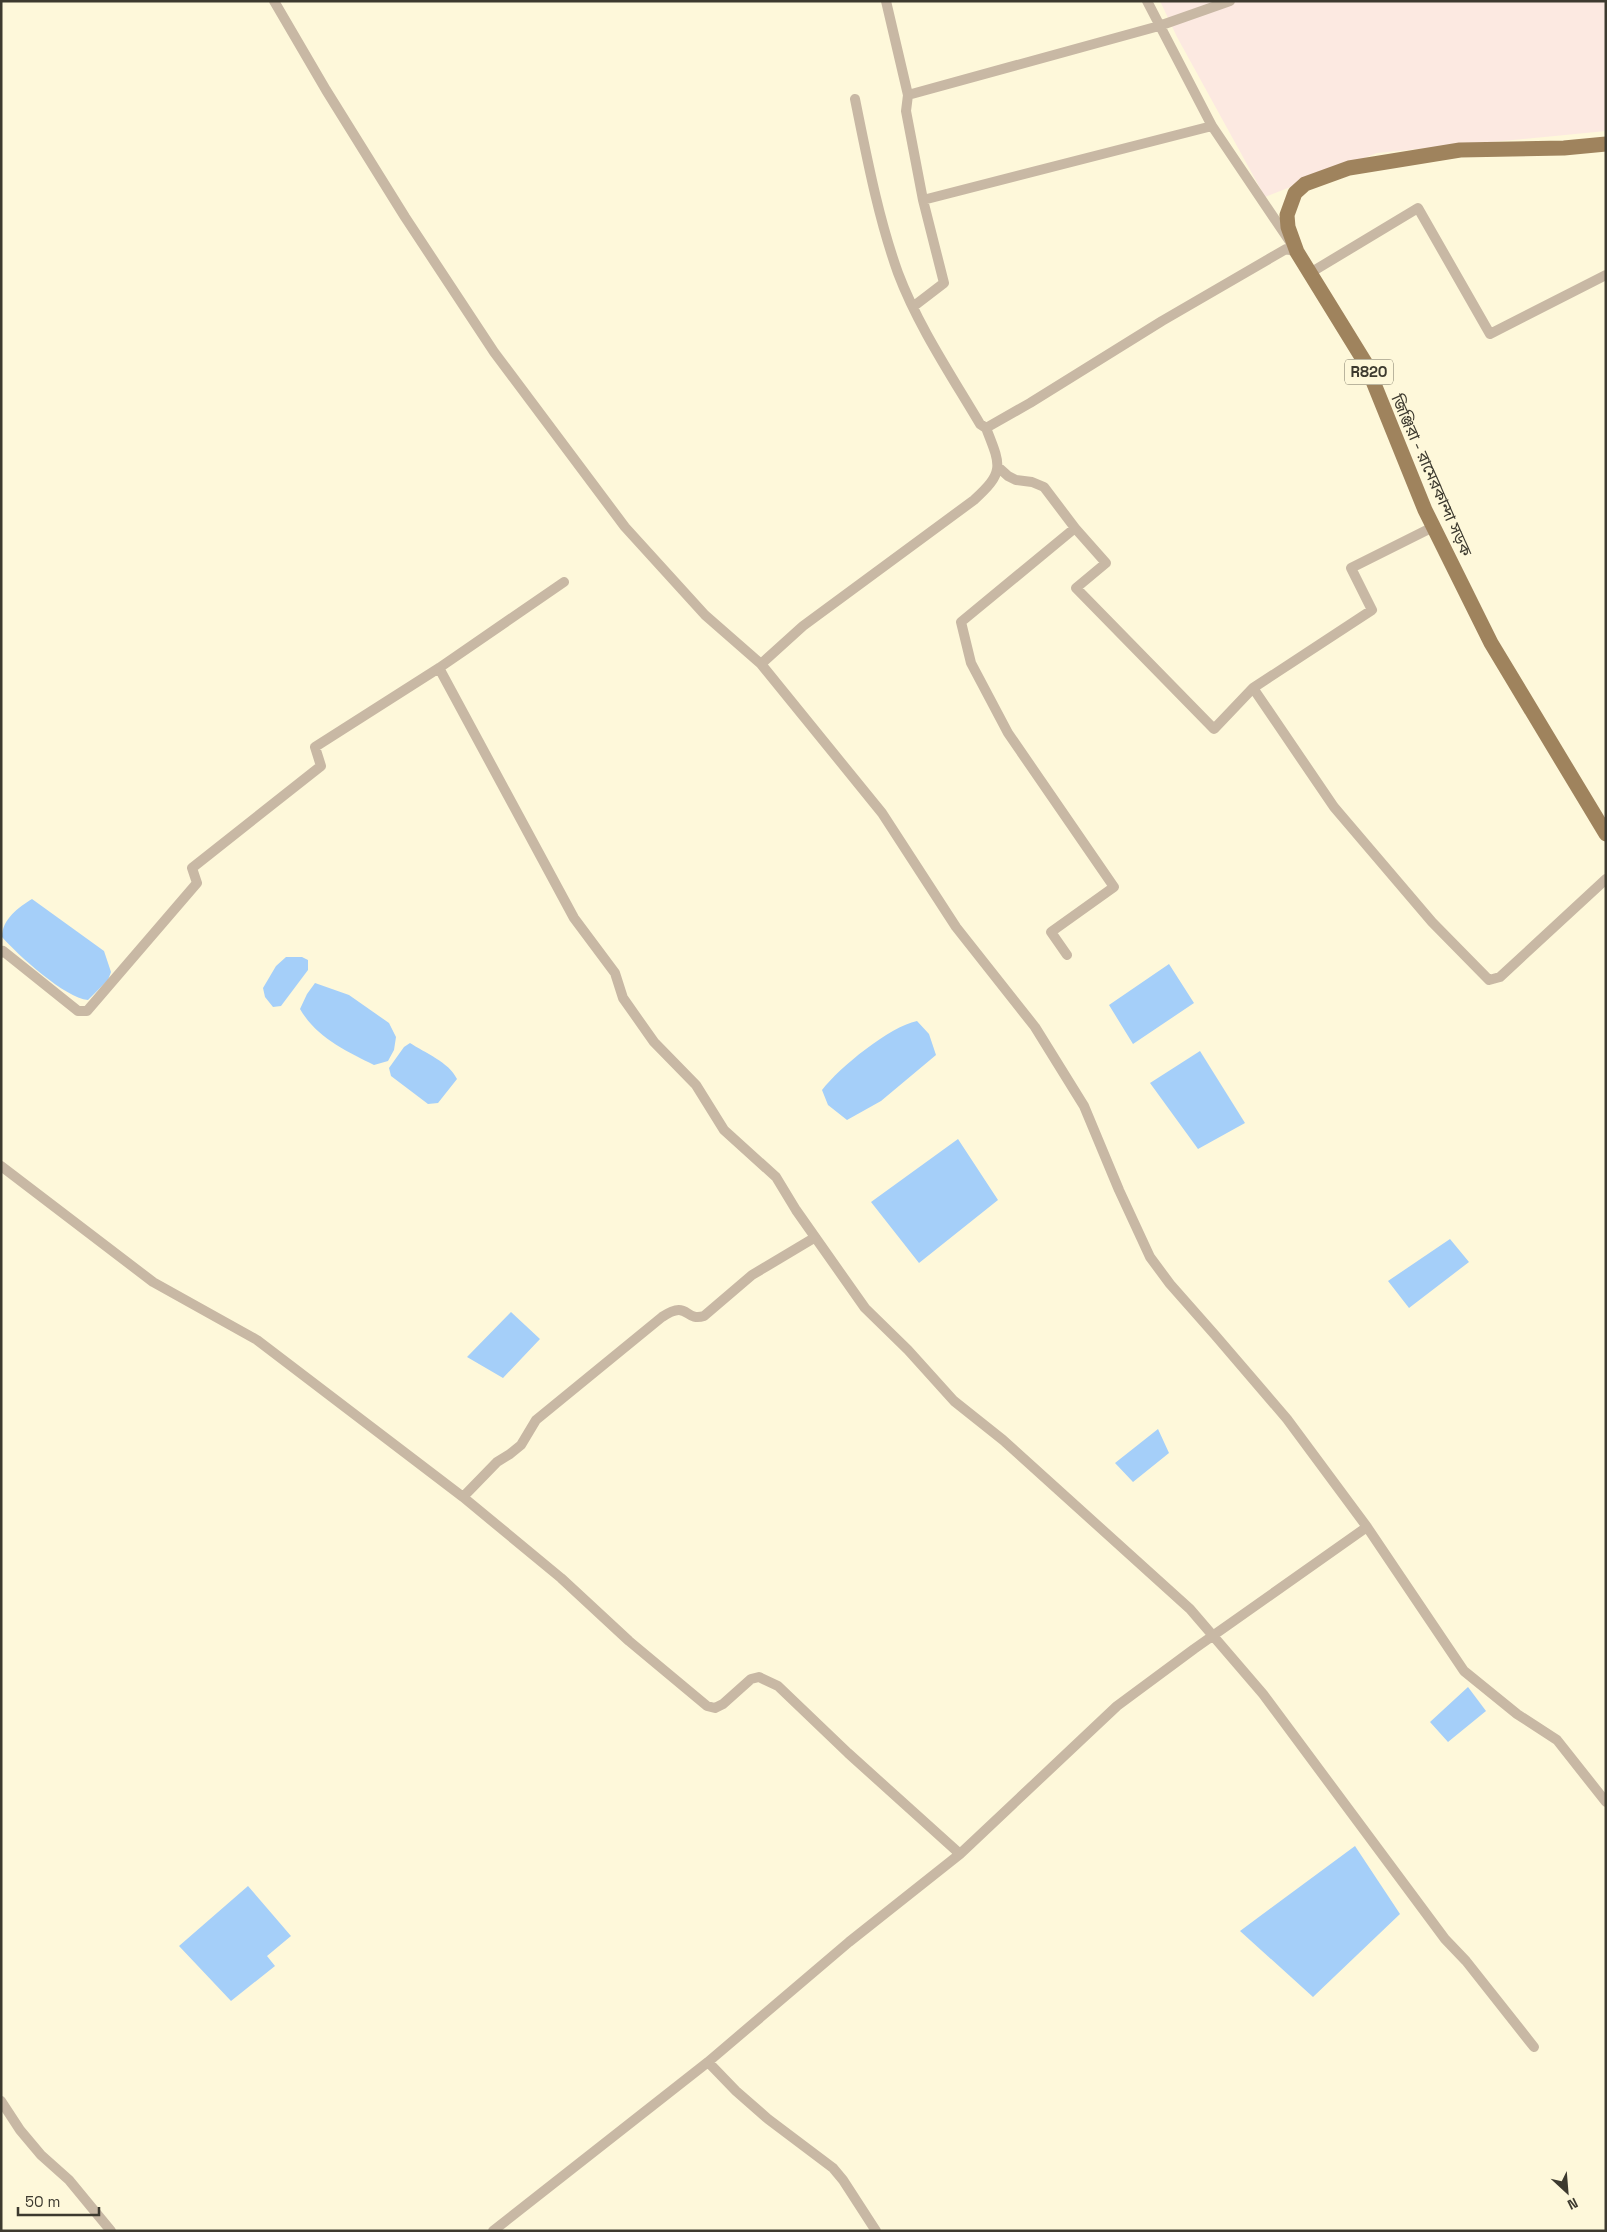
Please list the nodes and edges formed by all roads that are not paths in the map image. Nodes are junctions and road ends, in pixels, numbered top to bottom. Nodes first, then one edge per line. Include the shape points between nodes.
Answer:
1 (274, 1) edge
2 (886, 1) edge
3 (1147, 1) edge
4 (1230, 1) edge
5 (1159, 26) junction
6 (908, 95) junction
7 (855, 99) dead end
8 (1212, 126) junction
9 (1606, 144) edge
10 (923, 200) junction
11 (1296, 252) junction
12 (1310, 273) junction
13 (1606, 275) edge
14 (914, 306) junction
15 (986, 428) junction
16 (998, 467) junction
17 (1433, 526) junction
18 (1075, 528) junction
19 (564, 582) dead end
20 (760, 664) junction
21 (440, 668) junction
22 (1253, 688) junction
23 (1606, 834) edge
24 (1606, 879) edge
25 (1, 953) edge
26 (1067, 955) dead end
27 (1, 1166) edge
28 (814, 1238) junction
29 (463, 1497) junction
30 (1367, 1527) junction
31 (1606, 1802) edge
32 (960, 1854) junction
33 (1534, 2047) dead end
34 (708, 2062) junction
35 (1, 2102) edge
36 (111, 2231) edge
37 (493, 2231) edge
38 (876, 2231) edge

1 - 20 street via 405,218 494,352 625,527 705,615
2 - 6 street
3 - 5 street
4 - 5 street
5 - 6 street
5 - 8 street
6 - 10 street via 906,111
7 - 14 street via 879,210 899,274
8 - 10 street
8 - 11 street
9 - 11 main road, জিঞ্জিরা - রামেরকান্দা সড়ক / R820 via 1460,150 1380,162 1318,178 1295,193 1290,204 1288,227
10 - 14 street via 944,283
11 - 12 main road, জিঞ্জিরা - রামেরকান্দা সড়ক / R820
11 - 15 street via 1286,249
12 - 13 street via 1418,208 1490,334
12 - 17 main road, জিঞ্জিরা - রামেরকান্দা সড়ক / R820 via 1366,364
14 - 15 street via 937,353 980,424
15 - 16 street
16 - 18 street via 1016,480 1044,487
16 - 20 street via 993,482 974,500 804,626
17 - 22 street via 1351,568 1372,610
17 - 23 main road, জিঞ্জিরা - রামেরকান্দা সড়ক / R820 via 1491,643
18 - 22 street via 1106,563 1076,588 1214,729
18 - 26 street via 961,622 971,663 1008,733 1114,887 1051,932
19 - 21 street
20 - 30 street via 882,813 956,927 1035,1027 1084,1106 1119,1190 1155,1264 1287,1419
21 - 25 street via 315,747 321,766 192,868 197,883 87,1011 78,1012 3,951
21 - 28 street via 574,918 615,973 623,998 654,1042 696,1086 724,1130 776,1176
22 - 24 street via 1334,807 1432,922 1488,980 1500,977
27 - 29 street via 153,1282 257,1340
28 - 29 street via 752,1275 704,1316 674,1309 662,1317 536,1420 521,1445 497,1462
28 - 33 street via 865,1308 954,1401 1003,1440 1190,1609 1263,1694 1386,1862
29 - 32 street via 707,1706 715,1708 723,1704 751,1679 759,1677 778,1686
30 - 31 street via 1464,1672 1517,1714 1557,1740
30 - 32 street via 1117,1706
32 - 34 street via 849,1942
34 - 37 street
34 - 38 street via 768,2120 833,2168
35 - 36 street via 41,2155 69,2180

